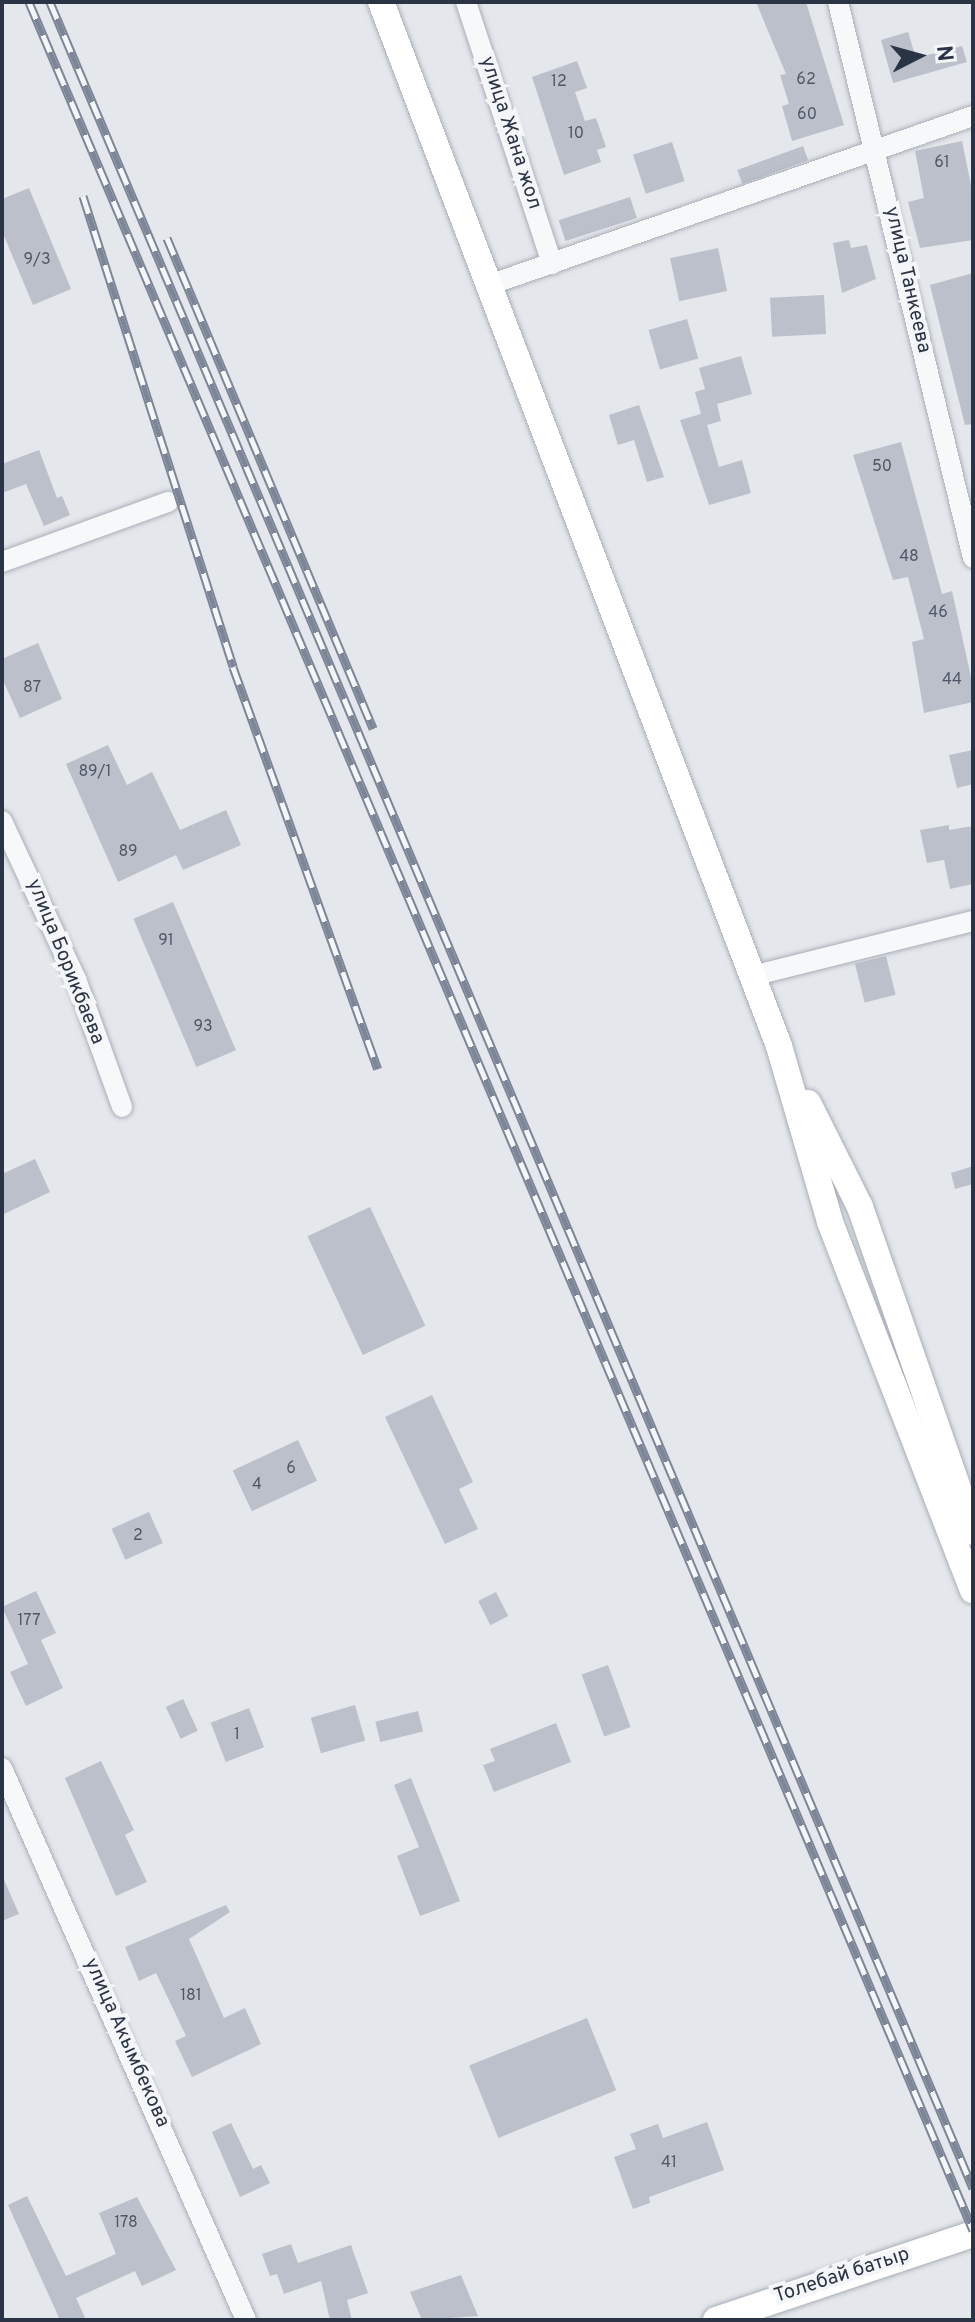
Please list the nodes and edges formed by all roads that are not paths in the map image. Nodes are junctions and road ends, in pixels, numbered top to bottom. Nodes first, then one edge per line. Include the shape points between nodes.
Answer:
1 (381, 2) edge
2 (466, 2) edge
3 (838, 2) edge
4 (973, 116) edge
5 (876, 151) junction
6 (552, 264) junction
7 (489, 285) junction
8 (168, 502) dead end
9 (973, 558) edge
10 (2, 562) edge
11 (2, 821) edge
12 (973, 921) edge
13 (752, 976) junction
14 (779, 1046) junction
15 (122, 1107) dead end
16 (860, 1207) junction
17 (830, 1222) junction
18 (973, 1532) edge
19 (973, 1590) edge
20 (2, 1768) edge
21 (973, 2234) edge
22 (752, 2314) edge
23 (246, 2320) edge
24 (716, 2320) edge

1 - 7 main road
2 - 6 street, улица Жана жол
3 - 5 street, улица Танкеева
4 - 5 street
5 - 6 street
5 - 9 street, улица Танкеева
6 - 7 street
7 - 13 main road
8 - 10 street
11 - 15 street, улица Борикбаева via 76,979
12 - 13 street
13 - 14 main road
14 - 16 main road
14 - 17 main road
16 - 17 main road via 836,1206
16 - 18 main road
17 - 19 main road
20 - 23 street, улица Акымбекова
21 - 22 main road, Толебай батыр
22 - 24 main road, Толебай батыр

